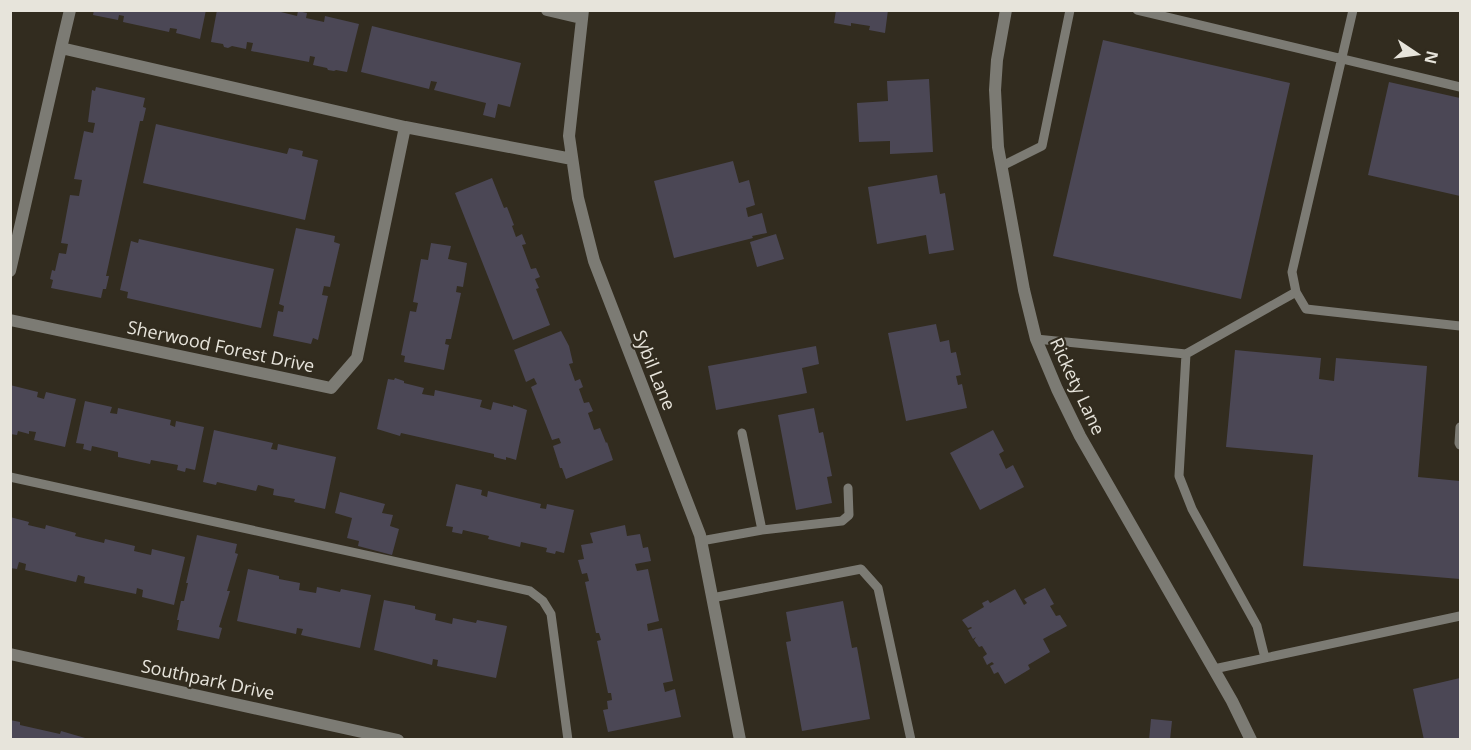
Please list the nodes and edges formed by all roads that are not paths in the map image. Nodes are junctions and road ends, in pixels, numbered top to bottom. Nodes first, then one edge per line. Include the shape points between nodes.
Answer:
1 (70, 10) edge
2 (547, 10) edge
3 (1006, 10) edge
4 (1070, 10) edge
5 (1137, 10) edge
6 (1353, 10) edge
7 (582, 14) edge
8 (61, 48) junction
9 (1342, 61) junction
10 (1461, 87) edge
11 (405, 127) junction
12 (573, 159) junction
13 (1002, 166) junction
14 (10, 271) edge
15 (1296, 292) junction
16 (10, 320) edge
17 (1461, 326) edge
18 (1036, 339) junction
19 (1186, 354) junction
20 (1461, 427) edge
21 (742, 433) dead end
22 (1461, 445) edge
23 (10, 477) edge
24 (848, 488) dead end
25 (762, 530) junction
26 (701, 541) junction
27 (711, 598) junction
28 (1461, 616) edge
29 (10, 654) edge
30 (1265, 658) junction
31 (1214, 669) junction
32 (371, 737) edge
33 (398, 740) edge
34 (568, 740) edge
35 (740, 740) edge
36 (911, 740) edge
37 (1251, 740) edge

1 - 8 street
2 - 7 street
3 - 13 street, Rickety Lane via 996,60 995,90
4 - 13 lane via 1042,146
5 - 9 lane
6 - 9 lane
7 - 12 street, Sybil Lane via 569,136
8 - 11 street
8 - 14 street
9 - 10 lane
9 - 15 lane via 1292,272
11 - 12 street
11 - 16 street, Sherwood Forest Drive via 357,358 331,388
12 - 26 street, Sybil Lane via 594,261
13 - 18 street, Rickety Lane
15 - 17 lane via 1306,309
15 - 19 lane
18 - 19 lane
18 - 31 street, Rickety Lane via 1080,436
19 - 30 lane via 1179,476 1192,509 1257,626
20 - 22 lane
21 - 25 lane
23 - 34 lane via 530,591 551,614
24 - 25 lane via 849,515 842,521
25 - 26 lane
26 - 27 street, Sybil Lane
27 - 35 street, Sybil Lane
27 - 36 lane via 861,569 878,588
28 - 30 lane
29 - 32 street, Southpark Drive
30 - 31 lane
31 - 37 street, Rickety Lane
32 - 33 street, Southpark Drive

